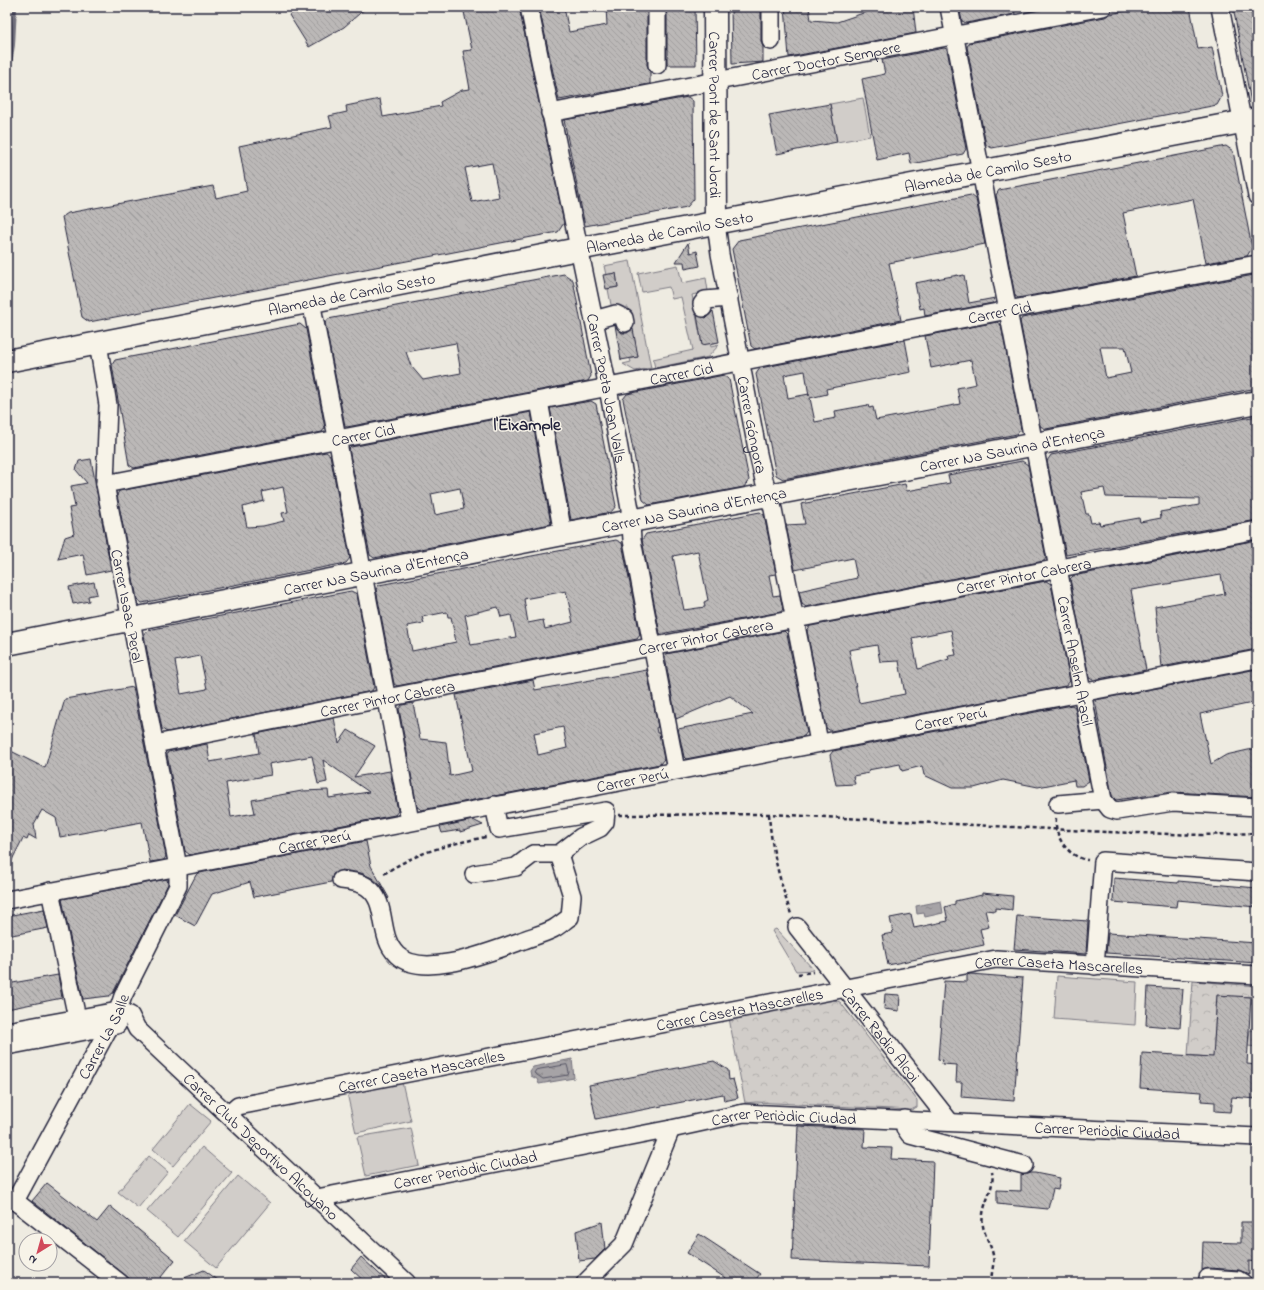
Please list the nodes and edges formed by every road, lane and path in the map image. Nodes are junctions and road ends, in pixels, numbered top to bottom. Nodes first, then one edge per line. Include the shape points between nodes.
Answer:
1 (529, 7) edge
2 (657, 7) edge
3 (715, 7) edge
4 (771, 7) edge
5 (949, 7) edge
6 (1103, 7) edge
7 (1220, 7) edge
8 (954, 36) junction
9 (772, 41) dead end
10 (657, 65) dead end
11 (715, 82) junction
12 (550, 113) junction
13 (1249, 121) edge
14 (981, 172) junction
15 (1257, 196) edge
16 (716, 223) junction
17 (578, 248) junction
18 (1257, 264) edge
19 (728, 298) junction
20 (311, 301) junction
21 (703, 308) dead end
22 (1008, 310) junction
23 (594, 320) junction
24 (625, 323) dead end
25 (90, 344) junction
26 (7, 361) edge
27 (741, 362) junction
28 (608, 388) junction
29 (539, 401) junction
30 (1257, 402) edge
31 (336, 439) junction
32 (1034, 446) junction
33 (105, 484) junction
34 (768, 496) junction
35 (631, 522) junction
36 (1257, 530) edge
37 (563, 534) junction
38 (1058, 569) junction
39 (363, 575) junction
40 (796, 619) junction
41 (131, 620) junction
42 (7, 644) edge
43 (651, 647) junction
44 (1257, 659) edge
45 (1083, 692) junction
46 (386, 698) junction
47 (820, 742) junction
48 (155, 744) junction
49 (676, 770) junction
50 (1103, 800) junction
51 (1058, 804) dead end
52 (494, 805) junction
53 (1257, 807) edge
54 (769, 814) junction
55 (606, 815) junction
56 (410, 821) junction
57 (1055, 829) junction
58 (1257, 833) edge
59 (493, 836) dead end
60 (560, 854) junction
61 (1103, 861) junction
62 (178, 867) junction
63 (1257, 872) edge
64 (384, 874) dead end
65 (474, 874) dead end
66 (341, 880) dead end
67 (50, 891) junction
68 (7, 900) edge
69 (797, 927) joint
70 (1095, 966) junction
71 (1257, 975) edge
72 (846, 988) junction
73 (77, 1018) junction
74 (114, 1018) junction
75 (7, 1032) edge
76 (7, 1046) edge
77 (229, 1114) junction
78 (905, 1119) junction
79 (950, 1122) junction
80 (671, 1129) junction
81 (1257, 1137) edge
82 (988, 1156) junction
83 (1024, 1165) dead end
84 (318, 1198) junction
85 (11, 1202) edge
86 (1208, 1278) dead end
87 (120, 1283) edge
88 (407, 1283) edge
89 (585, 1283) edge
90 (992, 1283) edge
91 (1243, 1283) edge

1 - 12 street, Carrer Poeta Joan Valls
2 - 10 street
3 - 11 main road, Carrer Pont de Sant Jordi
4 - 9 street
5 - 8 street, Carrer Anselm Aracil
6 - 8 street, Carrer Doctor Sempere
7 - 13 street
8 - 11 street, Carrer Doctor Sempere
8 - 14 street, Carrer Anselm Aracil
11 - 12 street, Carrer Doctor Sempere
11 - 16 main road, Carrer Pont de Sant Jordi
12 - 17 street, Carrer Poeta Joan Valls
13 - 14 main road, Alameda de Camilo Sesto
13 - 15 street
14 - 16 main road, Alameda de Camilo Sesto
14 - 22 street, Carrer Anselm Aracil
16 - 17 main road, Alameda de Camilo Sesto
16 - 19 street, Carrer Góngora
17 - 20 main road, Alameda de Camilo Sesto
17 - 23 street, Carrer Poeta Joan Valls
18 - 22 street, Carrer Cid
19 - 21 street via 705,300
19 - 27 street, Carrer Góngora
20 - 25 main road, Alameda de Camilo Sesto
20 - 31 street
22 - 27 street, Carrer Cid
22 - 32 street, Carrer Anselm Aracil
23 - 24 street via 616,314 624,318
23 - 28 street, Carrer Poeta Joan Valls
25 - 26 main road, Alameda de Camilo Sesto
25 - 33 street, Carrer Isaac Peral via 108,406
27 - 28 street, Carrer Cid
27 - 34 street, Carrer Góngora
28 - 29 street, Carrer Cid
28 - 35 street, Carrer Poeta Joan Valls
29 - 31 street, Carrer Cid
29 - 37 street
30 - 32 main road, Carrer Na Saurina d'Entença
31 - 33 street, Carrer Cid
31 - 39 street
32 - 34 main road, Carrer Na Saurina d'Entença
32 - 38 street, Carrer Anselm Aracil
33 - 41 street, Carrer Isaac Peral
34 - 35 main road, Carrer Na Saurina d'Entença
34 - 40 street, Carrer Góngora
35 - 37 main road, Carrer Na Saurina d'Entença
35 - 43 street, Carrer Poeta Joan Valls
36 - 38 street, Carrer Pintor Cabrera
37 - 39 main road, Carrer Na Saurina d'Entença
38 - 40 street, Carrer Pintor Cabrera
38 - 45 street, Carrer Anselm Aracil
39 - 41 main road, Carrer Na Saurina d'Entença
39 - 46 street
40 - 43 street, Carrer Pintor Cabrera
40 - 47 street, Carrer Góngora
41 - 42 main road, Carrer Na Saurina d'Entença
41 - 48 street, Carrer Isaac Peral
43 - 46 street, Carrer Pintor Cabrera
43 - 49 street, Carrer Poeta Joan Valls
44 - 45 street, Carrer Perú
45 - 47 street, Carrer Perú
45 - 50 street, Carrer Anselm Aracil
46 - 48 street, Carrer Pintor Cabrera
46 - 56 street
47 - 49 street, Carrer Perú
48 - 62 street, Carrer Isaac Peral
49 - 52 street, Carrer Perú
50 - 51 street
50 - 53 street via 1110,809 1117,811 1174,802
52 - 55 street via 499,829 606,811
52 - 56 street, Carrer Perú
54 - 55 path
54 - 57 path
54 - 69 path via 776,861
55 - 60 street via 605,822 600,828 581,837
56 - 62 street, Carrer Perú
57 - 58 path via 1202,835
57 - 61 path via 1064,846 1082,859
59 - 64 path via 450,843 407,860
60 - 65 street via 533,854 516,867
60 - 66 street via 572,896 570,917 553,929 480,956 453,962 417,964 403,960 389,944 383,930 380,906 370,890 363,885
61 - 63 street
61 - 70 street
62 - 67 street, Carrer Perú
62 - 74 street, Carrer La Salle via 178,886
67 - 68 street, Carrer Perú
67 - 73 street
69 - 72 street, Carrer Radio Alcoi
70 - 71 street, Carrer Caseta Mascarelles
70 - 72 street, Carrer Caseta Mascarelles via 996,959
72 - 77 street, Carrer Caseta Mascarelles via 238,1106
72 - 79 street, Carrer Radio Alcoi
73 - 74 street
73 - 75 street
74 - 76 street
74 - 77 street, Carrer Club Deportivo Alcoyano via 138,1029
74 - 85 street, Carrer La Salle
77 - 84 street, Carrer Club Deportivo Alcoyano
78 - 79 street, Carrer Periòdic Ciudad
78 - 80 street, Carrer Periòdic Ciudad via 744,1113
78 - 82 street via 905,1128 910,1135
79 - 81 street, Carrer Periòdic Ciudad
80 - 84 street, Carrer Periòdic Ciudad
80 - 89 street via 624,1244
82 - 83 street
82 - 90 path via 993,1176 983,1215 983,1228 993,1255
84 - 88 street, Carrer Club Deportivo Alcoyano
85 - 87 street
86 - 91 street via 1238,1280

